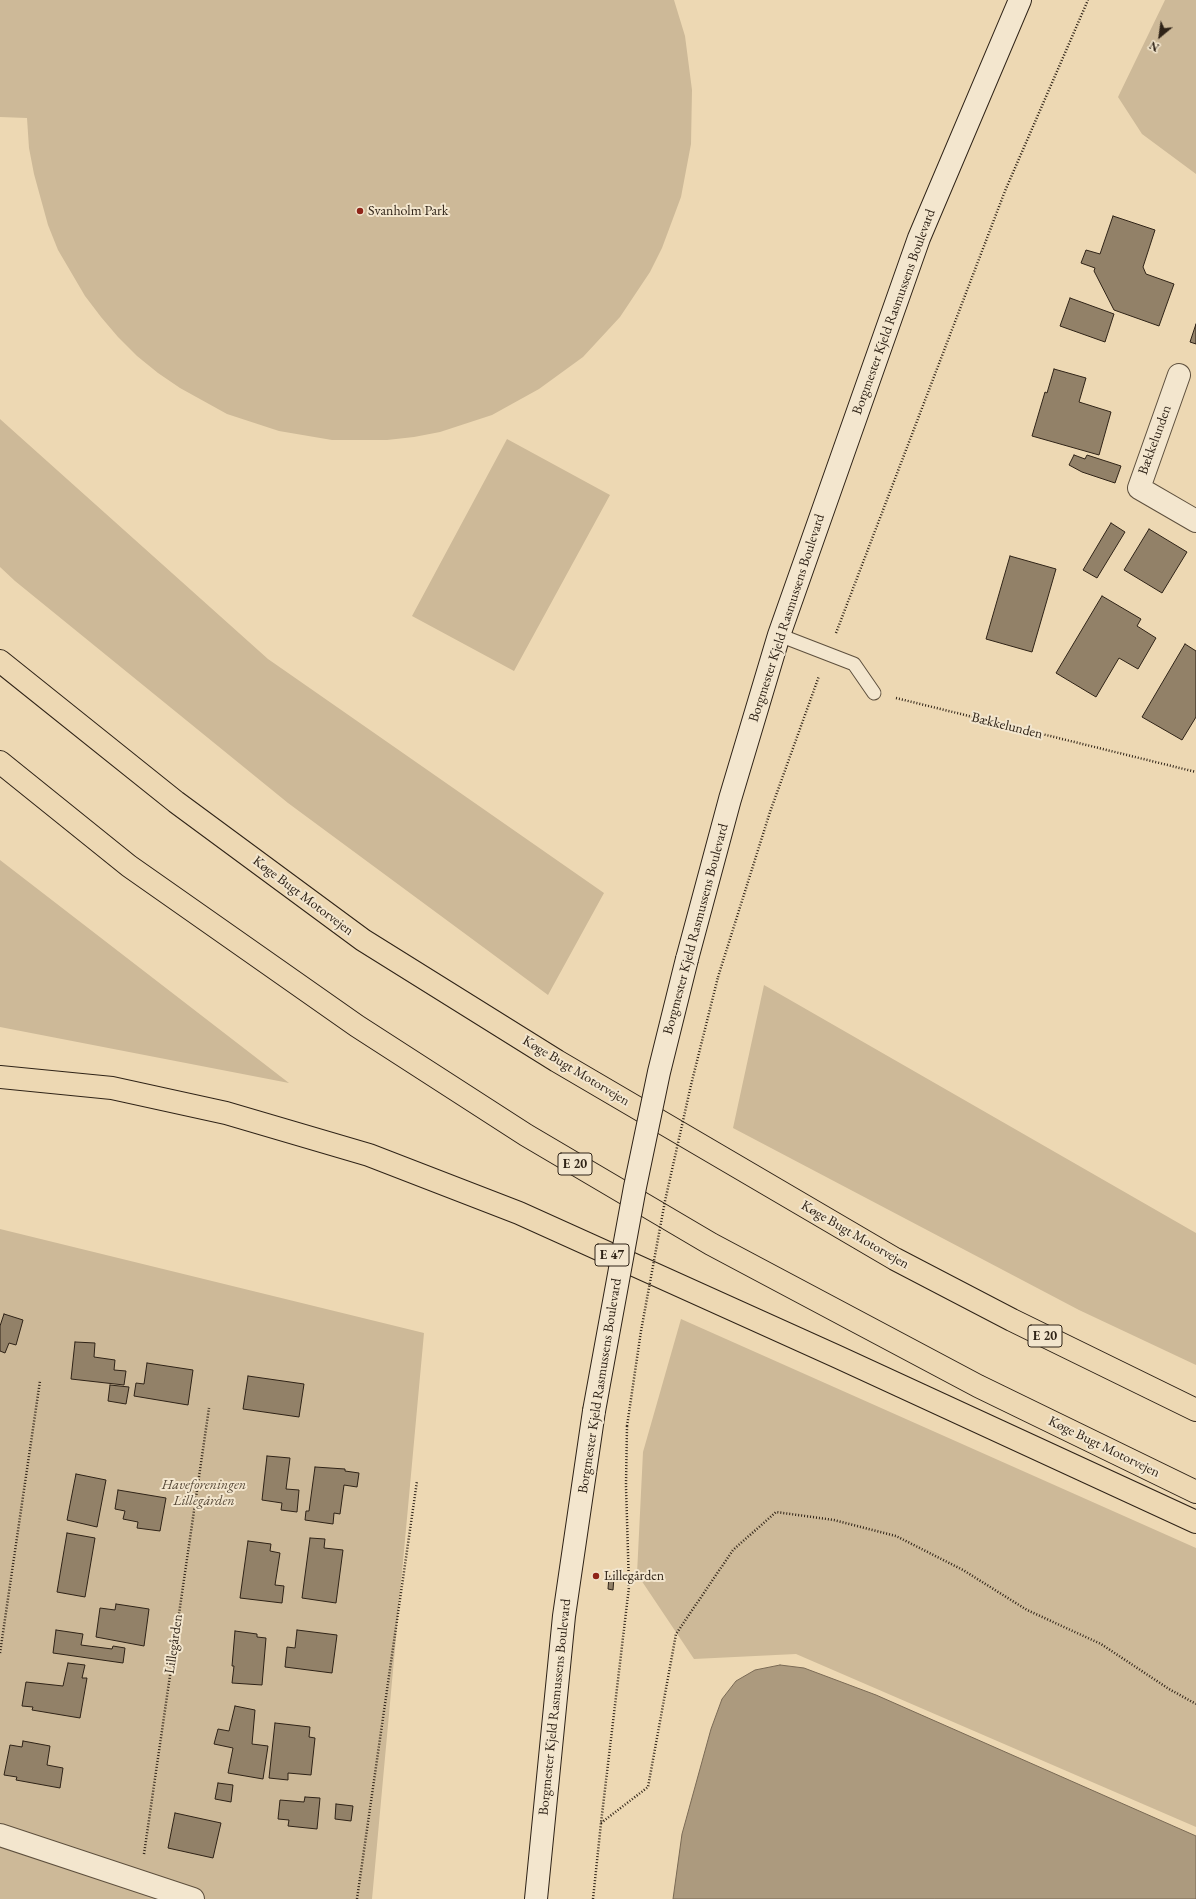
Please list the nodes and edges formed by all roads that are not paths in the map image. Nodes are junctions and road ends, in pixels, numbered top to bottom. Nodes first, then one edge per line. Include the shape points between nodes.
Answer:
1 (1020, 0) edge
2 (1178, 375) dead end
3 (1196, 521) edge
4 (779, 635) junction
5 (0, 661) edge
6 (874, 693) road end
7 (0, 762) edge
8 (0, 1077) edge
9 (1196, 1410) edge
10 (1196, 1492) edge
11 (1196, 1522) edge
12 (0, 1835) edge
13 (193, 1899) edge
14 (536, 1899) edge

1 - 4 street, Borgmester Kjeld Rasmussens Boulevard via 919,238
2 - 3 street, Bækkelunden via 1138,488
4 - 6 lane via 854,664
4 - 14 street, Borgmester Kjeld Rasmussens Boulevard, bridge via 730,799 687,959 659,1072 635,1187 594,1411 564,1616
5 - 9 highway, Køge Bugt Motorvejen / E 20 via 176,802 363,940 557,1061 895,1259 1012,1320
7 - 10 highway, Køge Bugt Motorvejen / E 20 via 129,866 356,1026 526,1135 711,1244 950,1372
8 - 11 highway, E 47 via 112,1088 226,1114 369,1155 519,1213
12 - 13 street

